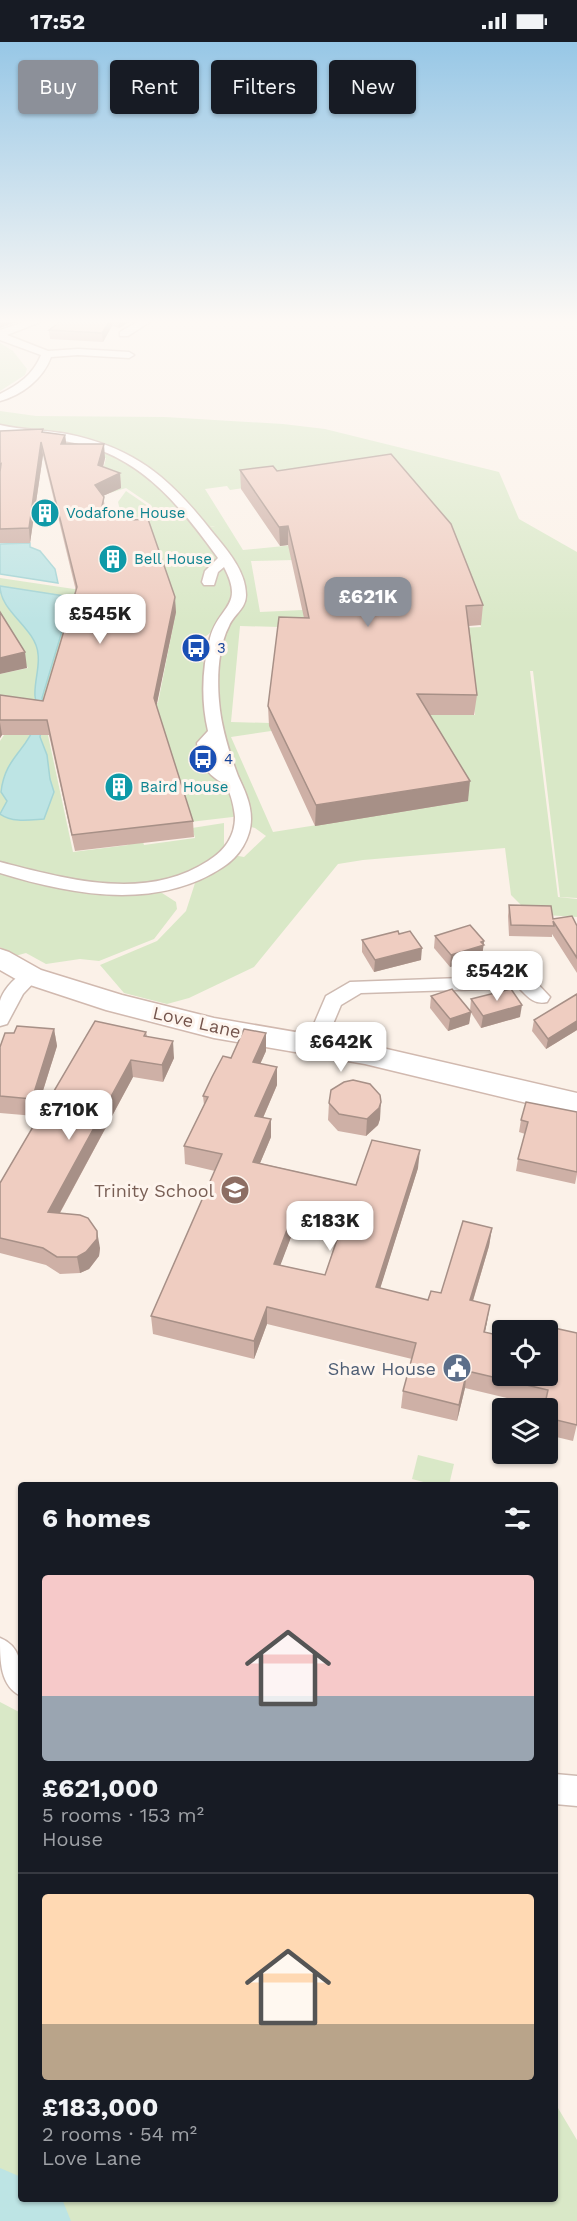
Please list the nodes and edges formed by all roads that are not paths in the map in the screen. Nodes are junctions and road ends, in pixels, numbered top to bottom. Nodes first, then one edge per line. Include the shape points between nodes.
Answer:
1 (0, 429) edge
2 (47, 435) junction
3 (0, 436) edge
4 (226, 559) junction
5 (209, 582) dead end
6 (0, 867) edge
7 (0, 958) edge
8 (525, 959) dead end
9 (31, 976) junction
10 (524, 982) junction
11 (540, 997) dead end
12 (0, 1019) edge
13 (315, 1045) junction
14 (577, 1104) edge
15 (0, 1652) edge
16 (18, 1678) edge
17 (558, 1789) edge
18 (577, 1791) edge

1 - 2 street
2 - 3 street
2 - 4 street via 93,444 140,464 190,511
4 - 5 street via 212,569
4 - 6 street via 237,579 239,597 238,605 221,626 211,693 215,733 205,743 210,765 233,783 242,809 241,833 230,854 192,879 146,888 57,882
7 - 9 street, Love Lane
8 - 10 street
9 - 12 street via 16,990
9 - 13 street, Love Lane via 214,1028
10 - 11 street
10 - 13 street via 357,987 333,1001
13 - 14 street, Love Lane
15 - 16 street
17 - 18 street

